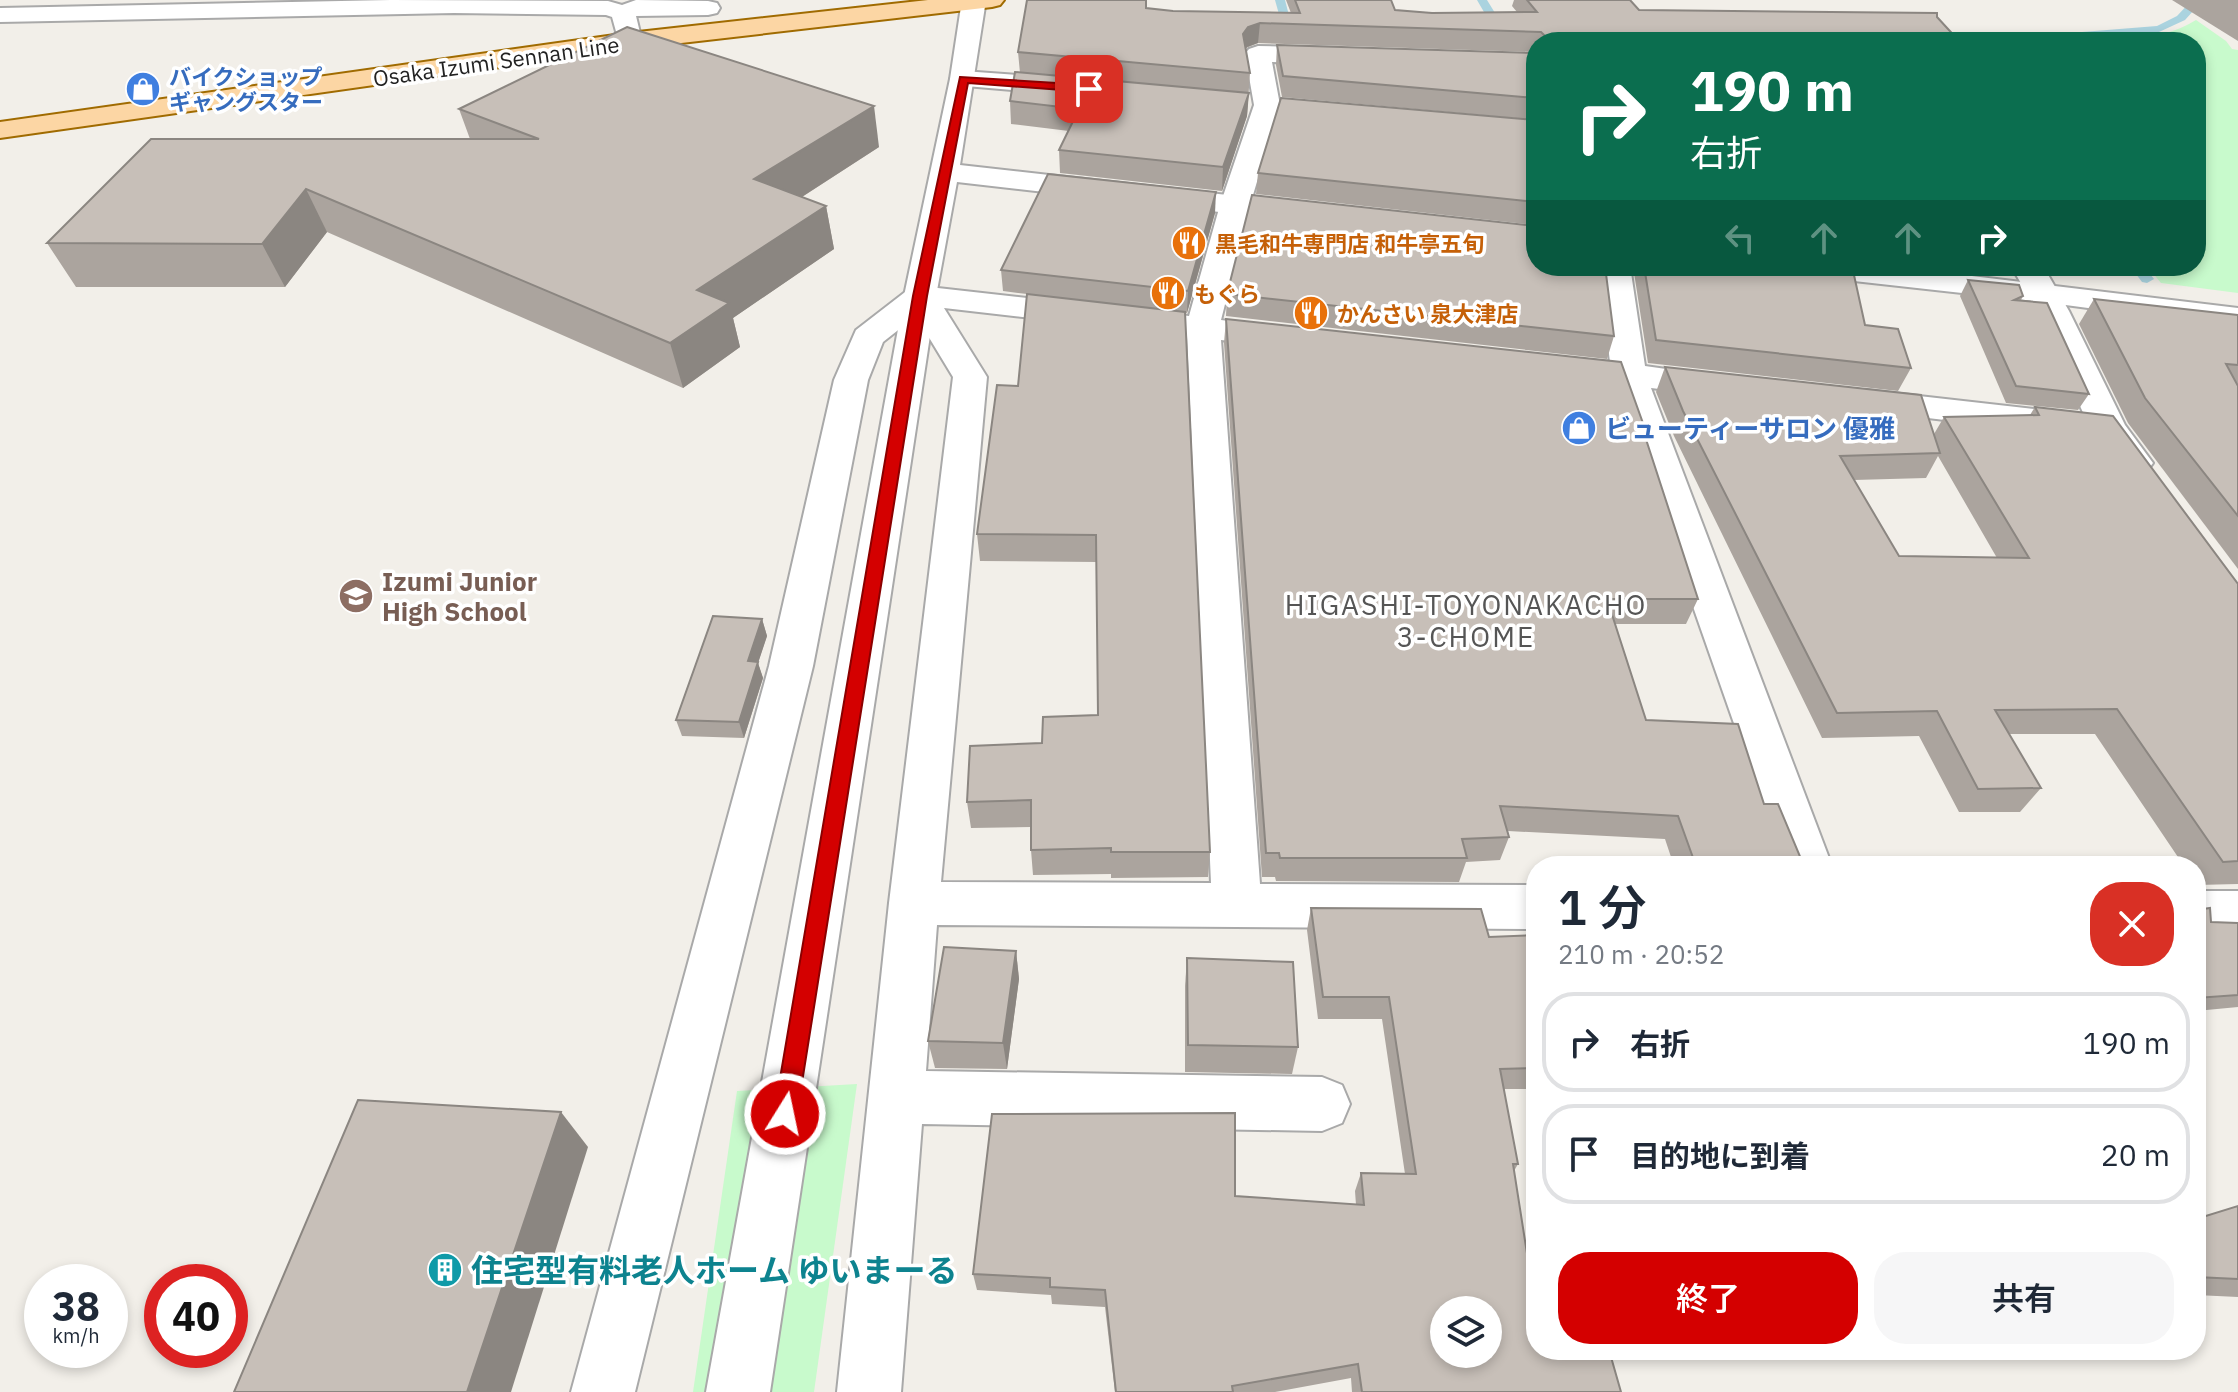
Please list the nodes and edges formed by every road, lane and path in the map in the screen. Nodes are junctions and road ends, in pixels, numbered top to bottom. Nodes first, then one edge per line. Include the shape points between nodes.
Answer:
1 (980, 1) edge
2 (308, 5) edge
3 (708, 8) dead end
4 (623, 13) junction
5 (0, 15) edge
6 (629, 41) junction
7 (1366, 57) edge
8 (963, 79) junction
9 (1094, 89) edge
10 (0, 130) edge
11 (945, 172) junction
12 (1235, 205) junction
13 (1330, 215) edge
14 (1615, 276) edge
15 (1981, 276) edge
16 (2035, 279) edge
17 (920, 296) junction
18 (2238, 318) edge
19 (1203, 327) junction
20 (1313, 340) edge
21 (1534, 364) edge
22 (1629, 375) junction
23 (1752, 388) edge
24 (1830, 397) edge
25 (2108, 428) junction
26 (2155, 491) edge
27 (1804, 856) edge
28 (914, 903) junction
29 (1237, 905) junction
30 (1526, 907) edge
31 (2206, 913) edge
32 (2238, 913) edge
33 (896, 1097) junction
34 (1322, 1104) dead end
35 (603, 1392) edge
36 (738, 1392) edge
37 (869, 1392) edge

1 - 6 main road, Osaka Izumi Sennan Line
1 - 8 street
2 - 4 street via 577,7
2 - 5 street
3 - 4 street via 637,7
4 - 6 street
6 - 10 main road, Osaka Izumi Sennan Line
7 - 12 street via 1258,54 1267,105
8 - 9 street
8 - 11 street
11 - 12 street
11 - 17 street
12 - 13 street
12 - 19 street
14 - 22 street
15 - 16 street
16 - 18 street
16 - 25 street
17 - 19 street
17 - 28 street via 970,377
17 - 35 street via 868,337 851,380 791,666
17 - 36 street
19 - 20 street
19 - 29 street
21 - 22 street
22 - 23 street
22 - 27 street
24 - 25 street
25 - 26 street
28 - 29 street
28 - 33 street
29 - 30 street
31 - 32 street
33 - 34 street
33 - 37 street

